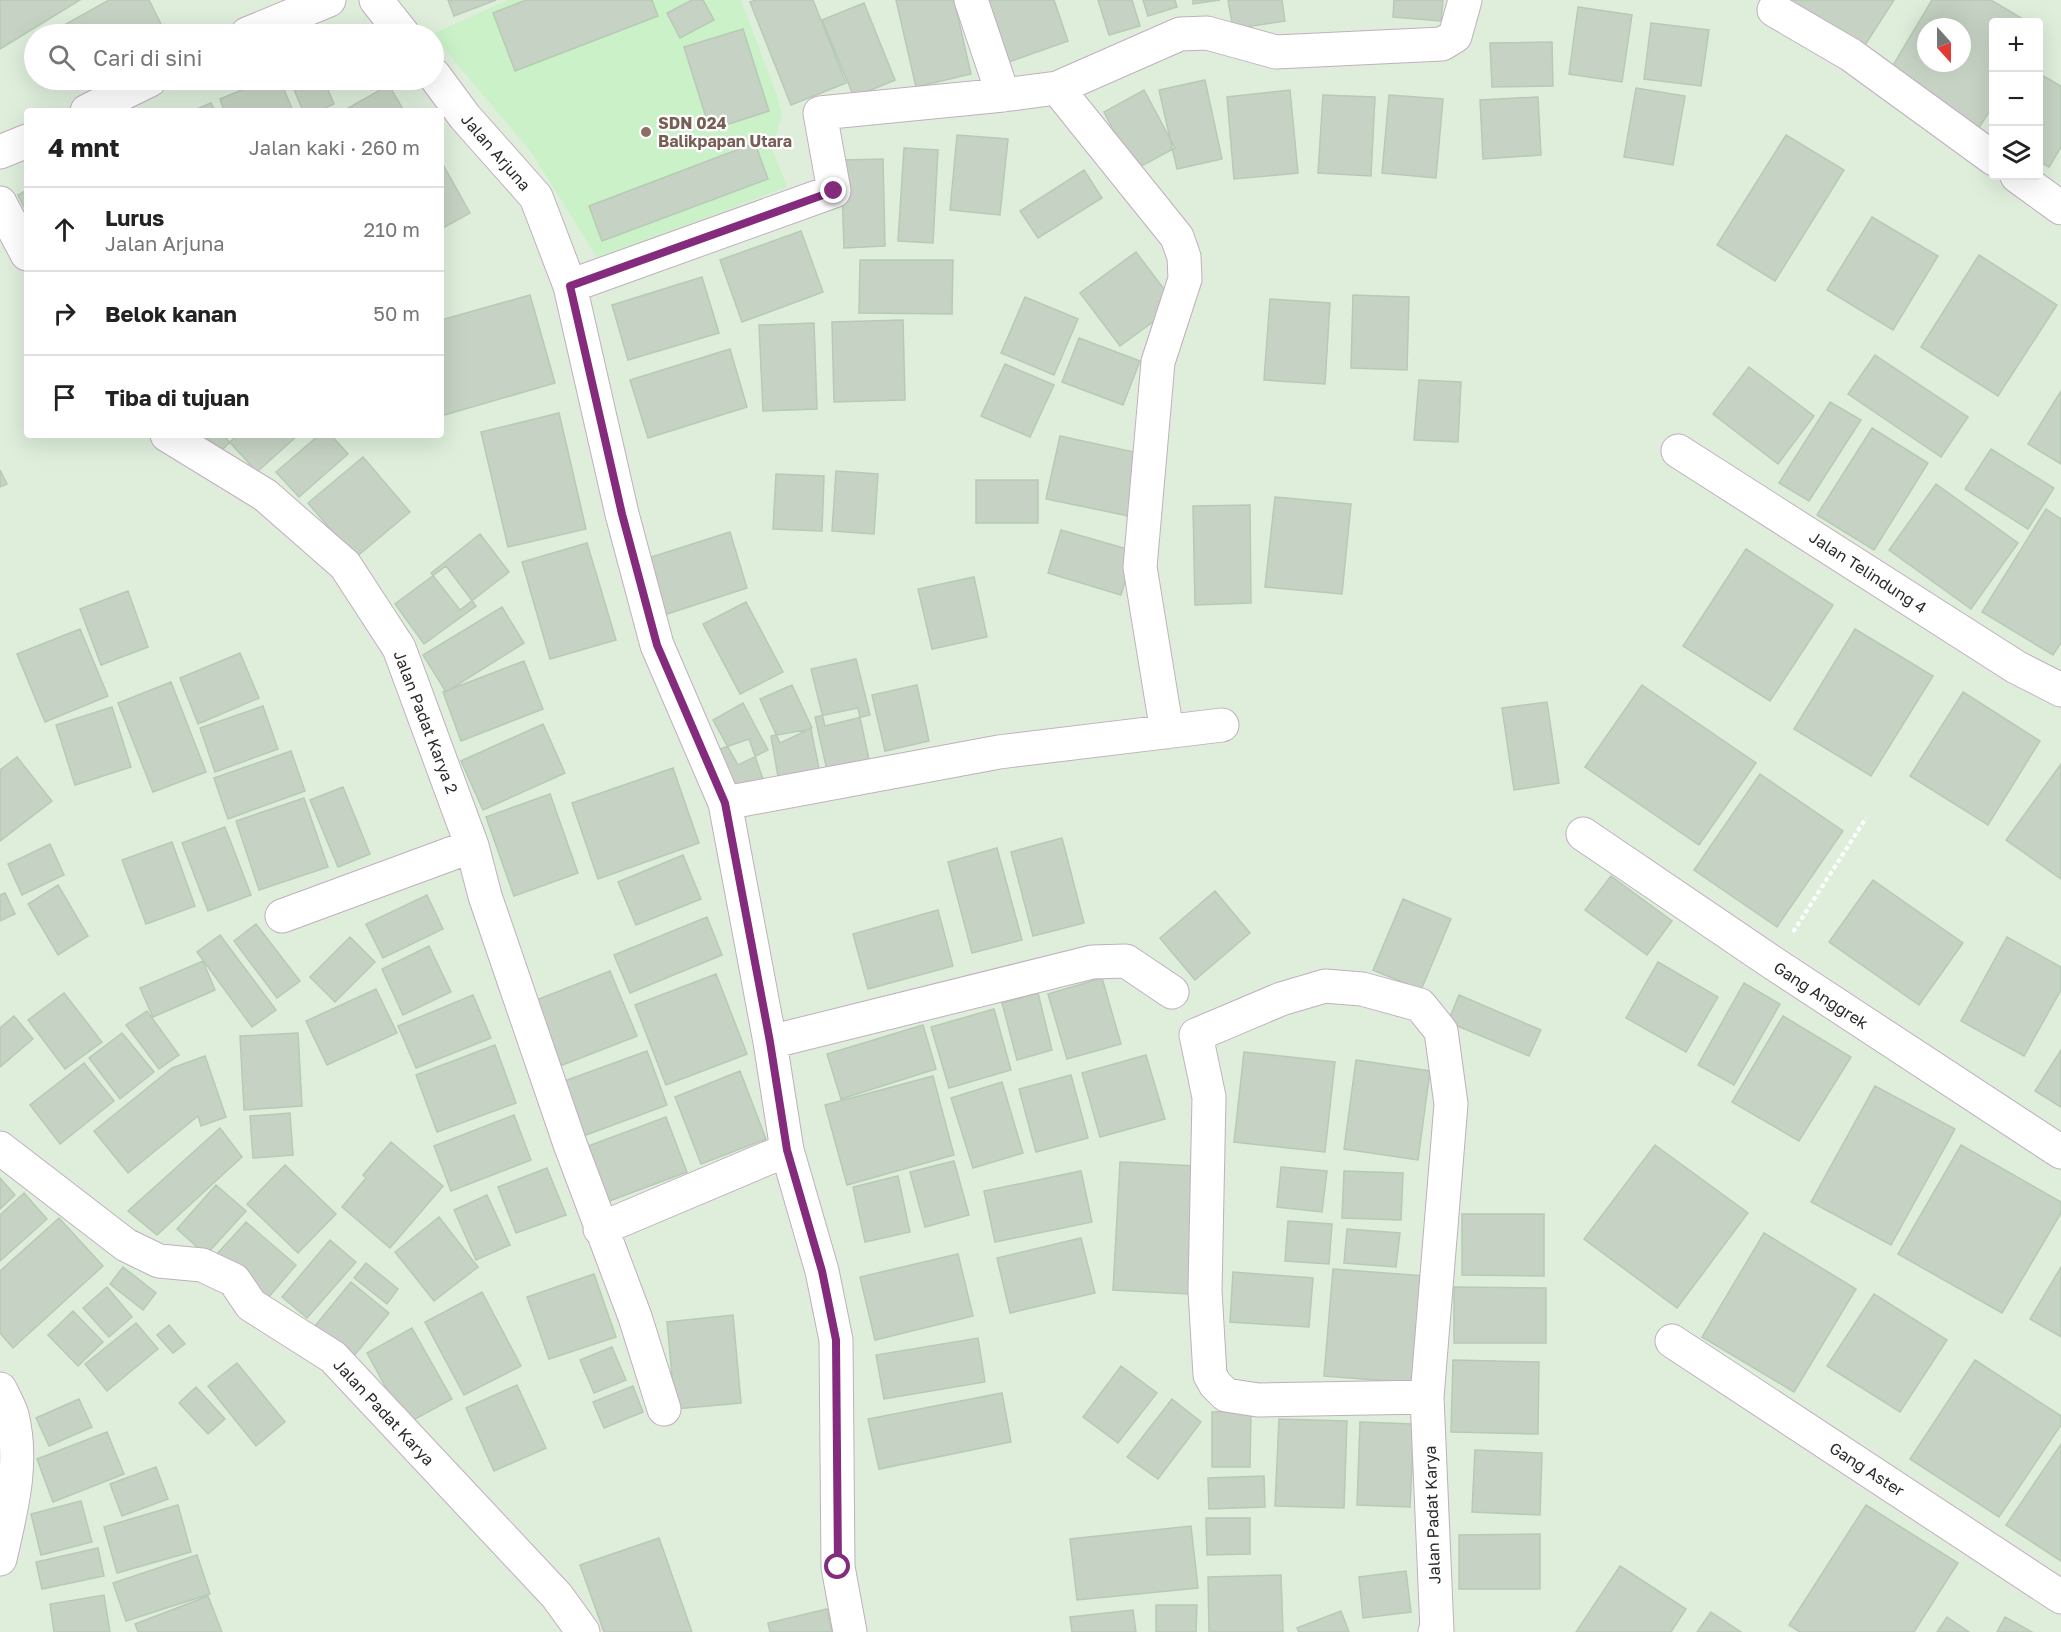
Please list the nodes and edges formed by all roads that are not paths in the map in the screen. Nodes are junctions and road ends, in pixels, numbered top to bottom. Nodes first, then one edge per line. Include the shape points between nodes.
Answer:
1 (329, 0) edge
2 (376, 0) edge
3 (971, 0) edge
4 (1465, 0) edge
5 (1774, 10) dead end
6 (271, 24) edge
7 (395, 24) edge
8 (1057, 88) junction
9 (444, 89) edge
10 (130, 90) edge
11 (1003, 95) junction
12 (93, 108) edge
13 (24, 142) edge
14 (0, 152) edge
15 (1989, 155) edge
16 (2022, 180) edge
17 (0, 203) edge
18 (2061, 208) edge
19 (24, 248) edge
20 (570, 286) junction
21 (172, 438) edge
22 (1678, 451) dead end
23 (2061, 690) edge
24 (1222, 725) dead end
25 (1167, 732) junction
26 (725, 803) junction
27 (1583, 834) dead end
28 (472, 846) junction
29 (282, 916) dead end
30 (1172, 992) dead end
31 (770, 1042) junction
32 (0, 1148) edge
33 (787, 1150) junction
34 (2061, 1152) edge
35 (600, 1229) junction
36 (1672, 1341) dead end
37 (0, 1389) edge
38 (1427, 1397) junction
39 (664, 1409) dead end
40 (0, 1559) edge
41 (2061, 1597) edge
42 (583, 1632) edge
43 (850, 1632) edge
44 (1437, 1632) edge

1 - 6 street
2 - 7 street
3 - 11 street
4 - 8 street via 1455,36 1442,44 1276,52 1206,33 1180,34
5 - 15 street via 1851,55
8 - 11 street
8 - 25 street via 1168,225 1184,257 1185,279 1158,362 1140,567
9 - 20 street, Jalan Arjuna via 536,197
10 - 12 street
11 - 20 street via 820,113 834,191
13 - 14 street
16 - 18 street
17 - 19 street
20 - 26 street, Jalan Arjuna via 622,514 657,645
21 - 28 street, Jalan Padat Karya 2 via 265,495 345,565 399,648
22 - 23 street, Jalan Telindung 4 via 2016,666
24 - 25 street
25 - 26 street via 999,752
26 - 31 street, Jalan Arjuna
27 - 34 street, Gang Anggrek
28 - 29 street
28 - 35 street, Jalan Padat Karya 2 via 485,896
30 - 31 street via 1126,962 1092,962
31 - 33 street, Jalan Arjuna
32 - 42 street, Jalan Padat Karya via 126,1245 159,1262 202,1265 234,1281 251,1305 333,1357 557,1596
33 - 35 street
33 - 43 street, Jalan Arjuna via 822,1271 836,1340 838,1567
35 - 39 street, Jalan Padat Karya 2 via 635,1317
36 - 41 street, Gang Aster
37 - 40 street via 11,1413 18,1453 15,1492
38 - 38 street, Jalan Padat Karya via 1258,1400 1226,1395 1215,1384 1210,1375 1205,1291 1209,1096 1196,1035 1281,999 1325,986 1362,989 1420,1005 1441,1031 1451,1104
38 - 44 street, Jalan Padat Karya

